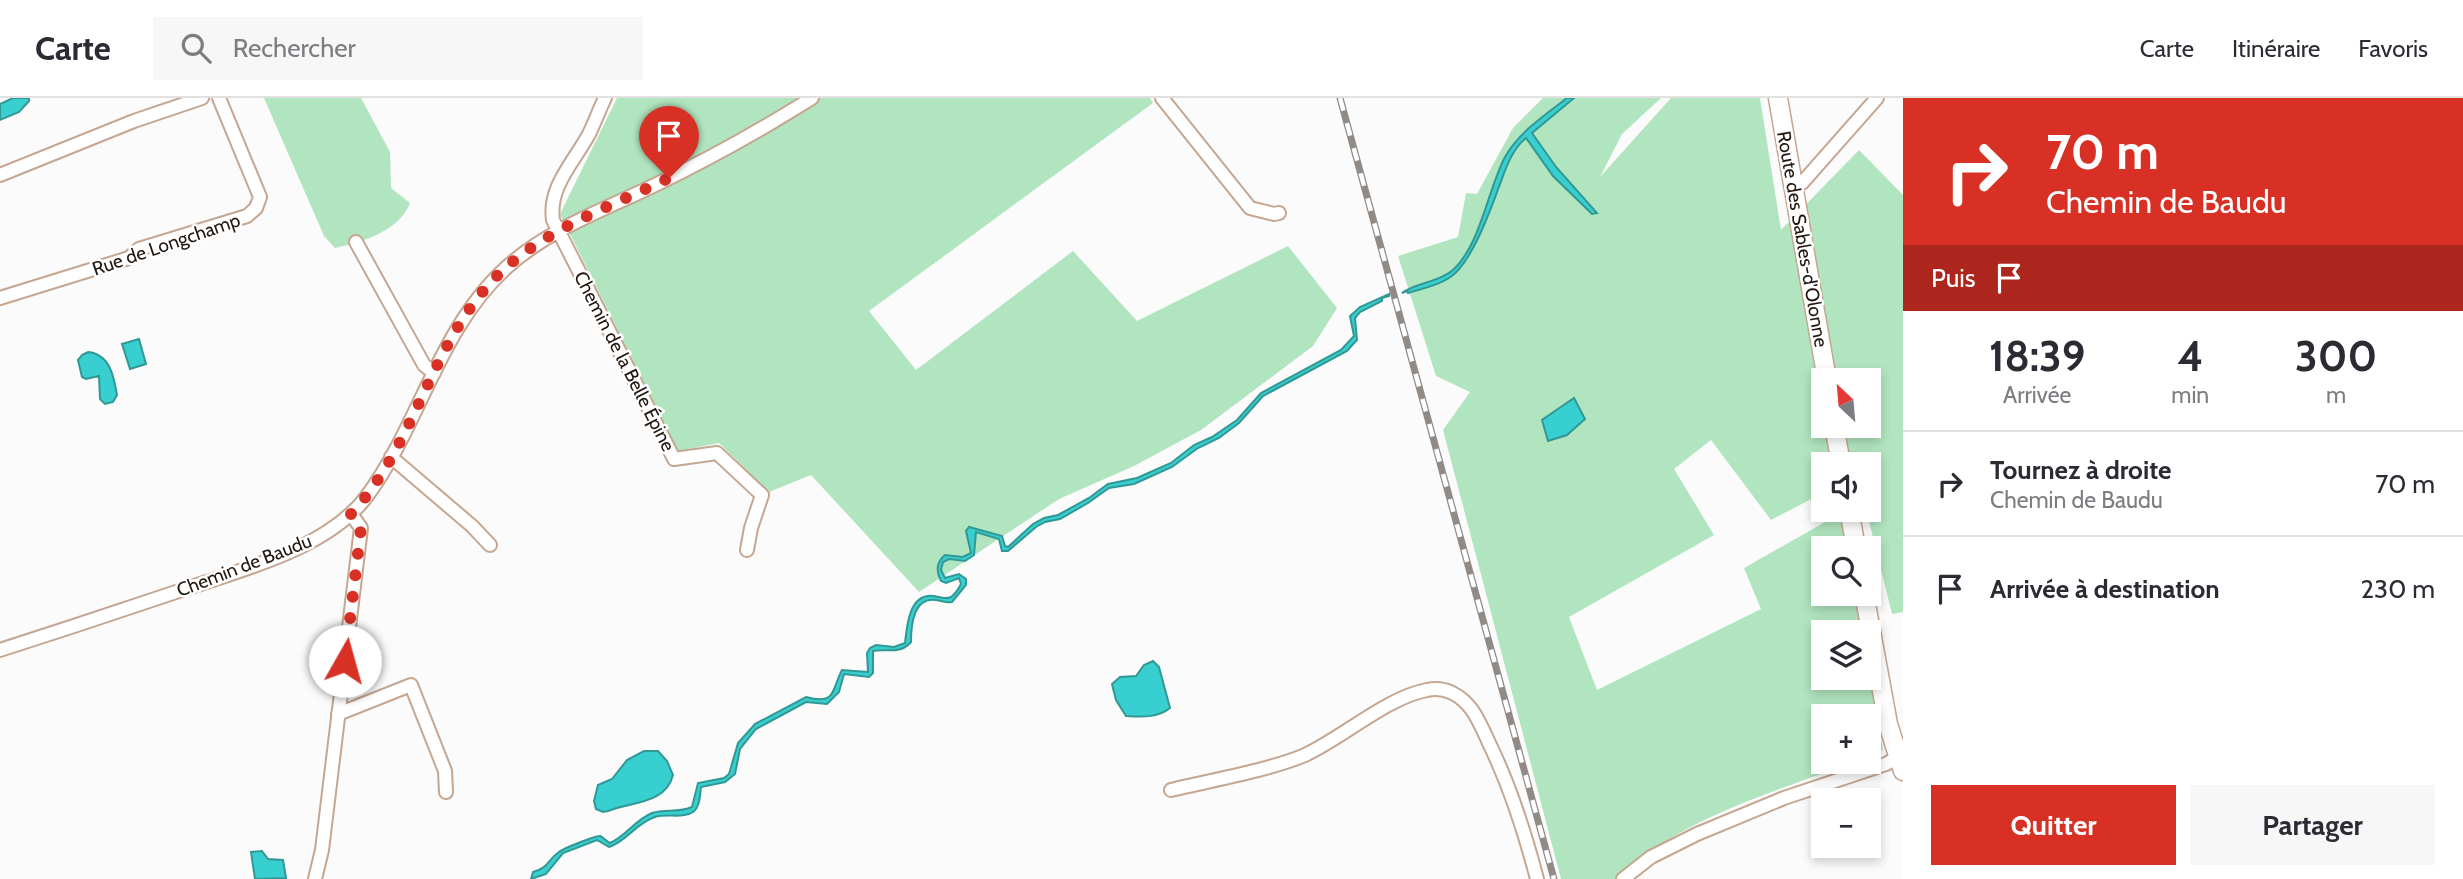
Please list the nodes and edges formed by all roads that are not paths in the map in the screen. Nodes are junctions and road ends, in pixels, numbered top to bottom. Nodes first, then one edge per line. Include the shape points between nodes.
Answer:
1 (202, 98) edge
2 (219, 98) edge
3 (605, 98) edge
4 (812, 98) edge
5 (1162, 98) edge
6 (1778, 98) edge
7 (1877, 98) edge
8 (0, 175) edge
9 (1793, 186) junction
10 (1279, 213) dead end
11 (559, 231) junction
12 (356, 242) dead end
13 (0, 298) edge
14 (1825, 368) edge
15 (434, 373) junction
16 (391, 457) junction
17 (351, 514) junction
18 (490, 545) dead end
19 (747, 550) dead end
20 (1866, 606) edge
21 (0, 649) edge
22 (338, 714) junction
23 (1901, 760) edge
24 (1171, 790) dead end
25 (446, 792) dead end
26 (315, 879) edge
27 (1536, 879) edge
28 (1623, 879) edge

1 - 8 street
2 - 13 street, Rue de Longchamp via 260,197 256,208 247,216 139,249 129,258
3 - 11 street via 556,190 551,207
4 - 11 street, Chemin de Baudu via 689,169
5 - 10 street via 1250,208
6 - 9 main road, Route des Sables-d'Olonne
7 - 9 street via 1802,183
9 - 14 main road, Route des Sables-d'Olonne
11 - 15 street, Chemin de Baudu via 509,265 484,290
11 - 19 street, Chemin de la Belle Épine via 674,460 717,453 762,495
12 - 15 street via 424,365
15 - 16 street, Chemin de Baudu
16 - 17 street, Chemin de Baudu
16 - 18 street
17 - 21 street, Chemin de Baudu via 316,538 270,559
17 - 22 street via 361,528
20 - 23 main road via 1888,724
22 - 25 street via 411,685 445,771
22 - 26 street
23 - 28 street via 1784,798 1697,834 1651,857
24 - 27 street via 1304,755 1406,697 1438,688 1463,700 1480,723 1525,833

